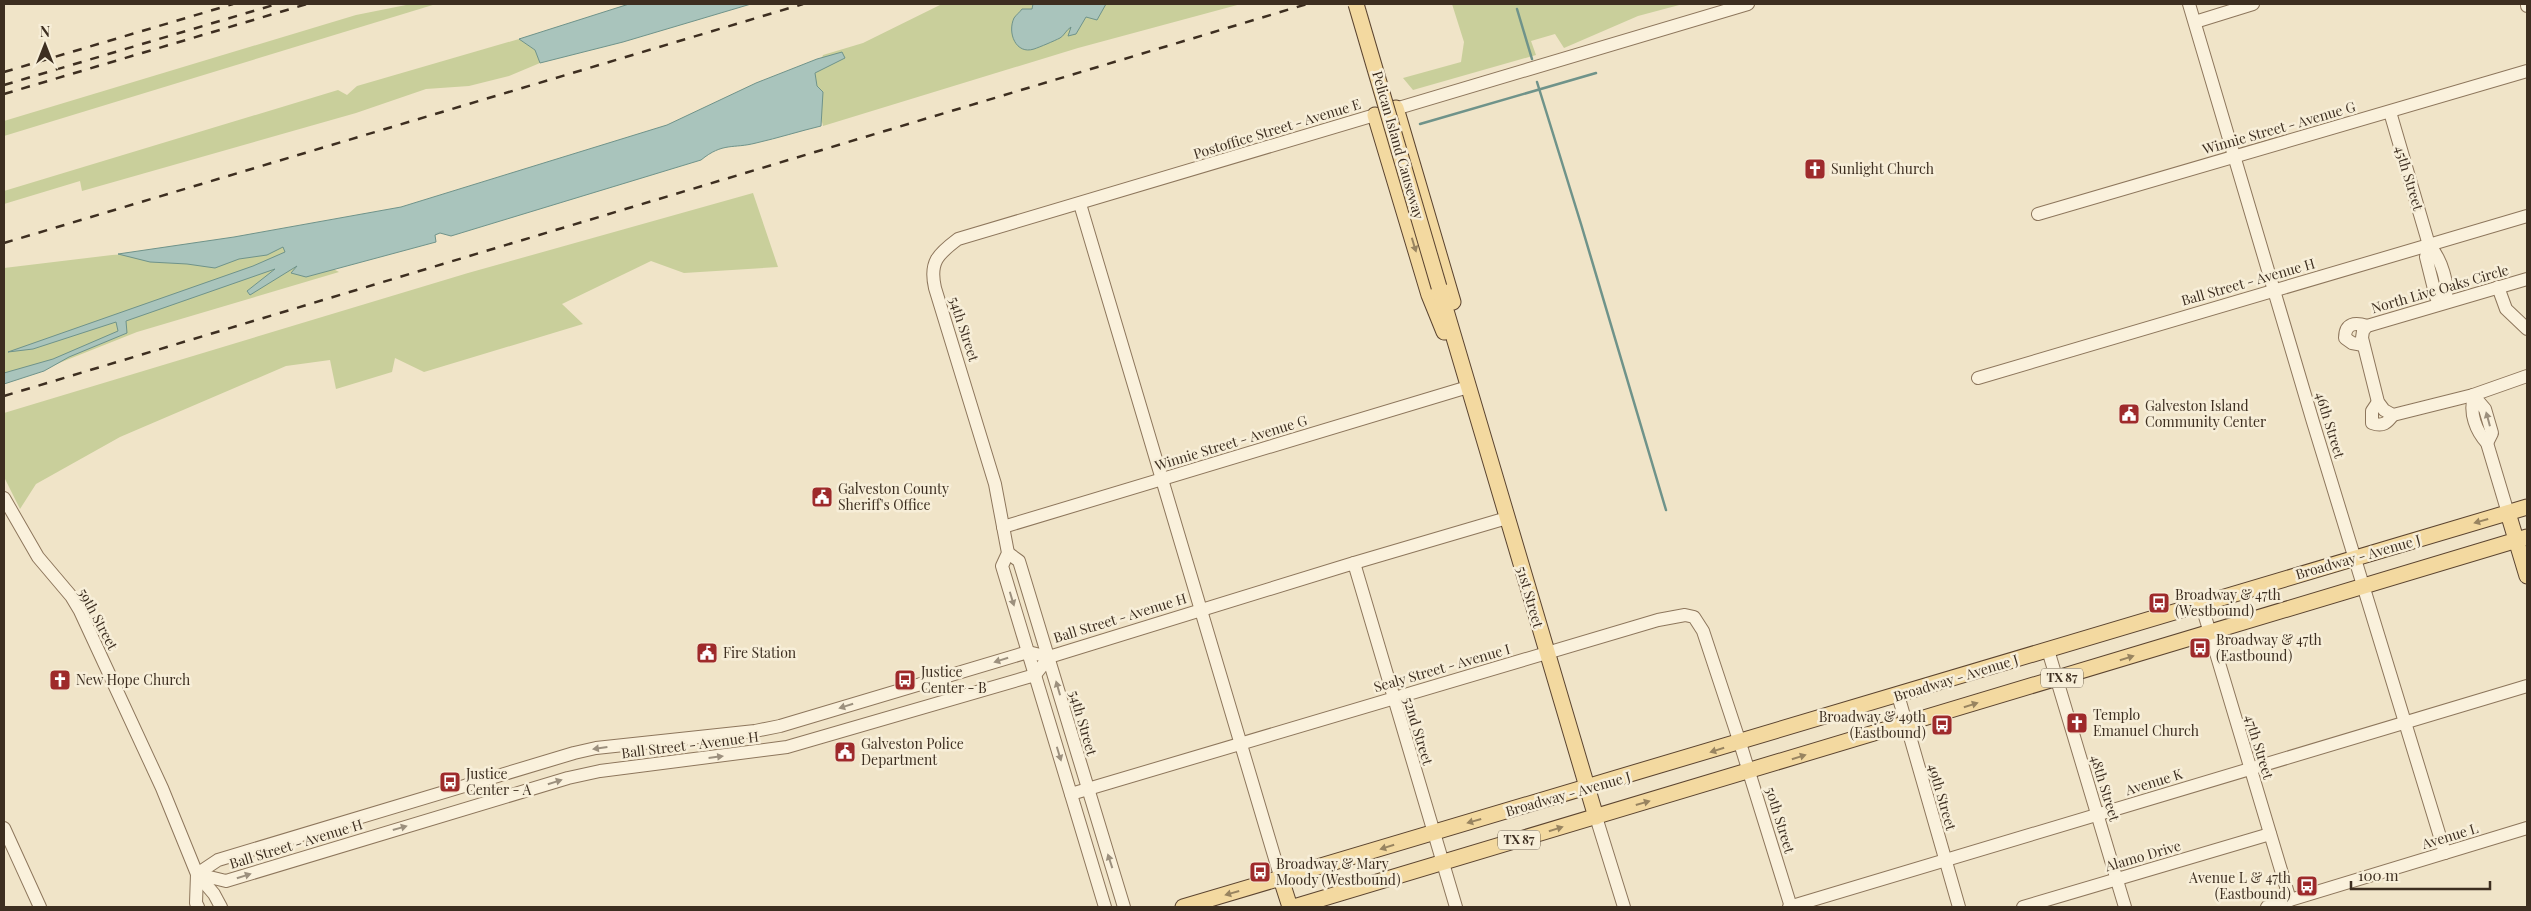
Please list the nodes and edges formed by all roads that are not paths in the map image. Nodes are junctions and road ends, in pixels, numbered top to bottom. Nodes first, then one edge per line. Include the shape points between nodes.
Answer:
1 (1356, 4) edge
2 (1748, 4) edge
3 (2190, 4) edge
4 (2253, 4) edge
5 (2195, 22) junction
6 (2527, 71) edge
7 (1396, 108) junction
8 (2390, 112) junction
9 (1375, 115) junction
10 (2235, 156) junction
11 (1080, 204) junction
12 (2038, 214) dead end
13 (2527, 216) edge
14 (958, 239) joint
15 (2429, 245) junction
16 (2527, 279) edge
17 (1439, 287) joint
18 (2498, 287) junction
19 (2274, 289) junction
20 (2445, 302) junction
21 (2527, 329) edge
22 (1462, 366) junction
23 (2527, 376) edge
24 (1978, 378) dead end
25 (1468, 387) junction
26 (2474, 396) junction
27 (1162, 479) junction
28 (4, 498) edge
29 (2527, 507) edge
30 (2508, 513) junction
31 (1507, 518) junction
32 (1003, 527) junction
33 (2522, 539) edge
34 (1008, 552) junction
35 (2355, 558) junction
36 (1354, 563) junction
37 (2527, 576) edge
38 (2364, 586) junction
39 (2201, 603) junction
40 (1201, 609) junction
41 (2210, 634) junction
42 (2048, 650) junction
43 (1028, 652) junction
44 (1547, 653) junction
45 (1048, 657) junction
46 (1035, 675) junction
47 (2057, 680) junction
48 (2527, 686) edge
49 (893, 692) junction
50 (1898, 695) junction
51 (1392, 698) junction
52 (900, 712) junction
53 (2406, 722) junction
54 (1906, 725) junction
55 (780, 726) junction
56 (662, 741) junction
57 (1740, 742) junction
58 (1241, 743) junction
59 (787, 747) junction
60 (666, 763) junction
61 (2250, 769) junction
62 (1750, 772) junction
63 (505, 774) junction
64 (1588, 788) junction
65 (1087, 790) junction
66 (1071, 794) junction
67 (511, 795) junction
68 (2097, 815) junction
69 (1596, 817) junction
70 (360, 818) junction
71 (4, 828) edge
72 (2526, 831) edge
73 (1434, 833) junction
74 (2270, 834) junction
75 (367, 838) junction
76 (2445, 853) junction
77 (1945, 860) junction
78 (1442, 863) junction
79 (197, 874) junction
80 (1281, 879) junction
81 (2116, 880) junction
82 (2290, 900) junction
83 (40, 907) edge
84 (198, 907) edge
85 (221, 907) edge
86 (1105, 907) edge
87 (1124, 907) edge
88 (1183, 907) edge
89 (1290, 907) edge
90 (1294, 907) edge
91 (1456, 907) edge
92 (1624, 907) edge
93 (1790, 907) edge
94 (1959, 907) edge
95 (2024, 907) edge
96 (2125, 907) edge
97 (2267, 907) edge

1 - 17 main road, Pelican Island Causeway, bridge
2 - 7 street, Postoffice Street - Avenue E
3 - 5 street, 46th Street
4 - 5 street
5 - 10 street, 46th Street
6 - 8 street, Winnie Street - Avenue G
7 - 9 street, Postoffice Street - Avenue E
7 - 22 main road via 1456,312
8 - 10 street, Winnie Street - Avenue G
8 - 15 street, 45th Street
9 - 11 street, Postoffice Street - Avenue E
9 -> 22 main road via 1429,295 1441,328
10 - 12 street, Winnie Street - Avenue G
10 - 19 street, 46th Street
11 - 14 street, Postoffice Street - Avenue E
11 - 27 street
13 - 15 street, Ball Street - Avenue H
14 - 32 street, 54th Street via 943,250 932,274 995,484
15 - 19 street, Ball Street - Avenue H
15 - 20 street, 45th Street via 2437,254 2447,294
16 - 18 street, North Live Oaks Circle
17 - 22 main road, 51st Street
18 - 20 street, North Live Oaks Circle
18 - 21 street via 2502,304
19 - 24 street, Ball Street - Avenue H
19 - 35 street, 46th Street
20 - 26 street, North Live Oaks Circle via 2365,328 2363,344 2385,409
22 - 25 main road, 51st Street
23 - 26 street
25 - 27 street, Winnie Street - Avenue G
25 - 31 main road, 51st Street
26 - 30 street via 2485,409 2492,433 2487,443
27 - 32 street, Winnie Street - Avenue G
27 - 40 street
28 - 79 street, 59th Street via 38,557 80,611 162,788
29 - 30 main road, Broadway - Avenue J / TX 87
30 - 33 main road
30 -> 35 main road, Broadway - Avenue J / TX 87
31 - 36 street
31 - 44 main road, 51st Street
32 - 34 street, 54th Street
33 - 37 main road
33 - 38 main road, Broadway - Avenue J / TX 87
34 -> 43 street, 54th Street via 1002,566
34 - 45 street, 54th Street via 1019,561
35 - 38 street, 46th Street
35 - 39 main road, Broadway - Avenue J / TX 87
36 - 40 street
36 - 51 street, 52nd Street
38 - 41 main road, Broadway - Avenue J / TX 87
38 - 53 street, 46th Street
39 - 41 street, 47th Street
39 - 42 main road, Broadway - Avenue J / TX 87
40 - 45 street, Ball Street - Avenue H
40 - 58 street
47 -> 41 main road, Broadway - Avenue J / TX 87
41 - 61 street, 47th Street
42 - 47 street, 48th Street
42 - 50 main road, Broadway - Avenue J / TX 87
43 - 45 street, Ball Street - Avenue H
43 - 46 street, 54th Street
43 -> 49 street, Ball Street - Avenue H
44 - 51 street, Sealy Street - Avenue I
44 - 57 street, Sealy Street - Avenue I via 1658,620 1685,615 1694,617 1703,631
44 - 64 main road, 51st Street
45 - 46 street, Ball Street - Avenue H
65 -> 45 street, 54th Street
46 - 52 street, Ball Street - Avenue H
46 -> 66 street, 54th Street
54 -> 47 main road, Broadway - Avenue J / TX 87
47 - 68 street, 48th Street
48 - 53 street, Avenue K
49 - 52 street
49 -> 55 street, Ball Street - Avenue H
50 - 54 street, 49th Street
50 - 57 main road, Broadway - Avenue J / TX 87
51 - 58 street, Sealy Street - Avenue I
51 - 73 street, 52nd Street
52 - 59 street, Ball Street - Avenue H
53 - 61 street, Avenue K
53 - 76 street, 46th Street
62 -> 54 main road, Broadway - Avenue J / TX 87
54 - 77 street, 49th Street
55 - 56 street, Ball Street - Avenue H
55 - 59 street
56 - 60 street
56 -> 63 street, Ball Street - Avenue H via 596,748
57 - 62 street, 50th Street
57 -> 64 main road, Broadway - Avenue J / TX 87
58 - 65 street, Sealy Street - Avenue I
58 - 80 street
60 -> 59 street, Ball Street - Avenue H
67 -> 60 street, Ball Street - Avenue H via 592,773
61 - 68 street, Avenue K
61 - 74 street, 47th Street
69 -> 62 main road, Broadway - Avenue J / TX 87
62 - 93 street, 50th Street
63 - 67 street
63 - 70 street, Ball Street - Avenue H
64 - 69 main road, 51st Street
64 -> 73 main road, Broadway - Avenue J / TX 87
65 - 66 street, Sealy Street - Avenue I
87 -> 65 street, 54th Street
66 - 86 street, 54th Street
75 -> 67 street, Ball Street - Avenue H
68 - 77 street, Avenue K
68 - 81 street, 48th Street
78 -> 69 main road, Broadway - Avenue J / TX 87
69 - 92 street, 51st Street
70 - 75 street
70 - 79 street, Ball Street - Avenue H via 218,860
71 - 83 street
72 - 76 street, Avenue L
73 - 78 street, 52nd Street
73 -> 80 main road, Broadway - Avenue J / TX 87
74 - 81 street, Alamo Drive
74 - 82 street, 47th Street
79 -> 75 street, Ball Street - Avenue H via 226,881
76 - 82 street, Avenue L
77 - 93 street, Avenue K
77 - 94 street, 49th Street
78 - 90 main road, Broadway - Avenue J / TX 87
78 - 91 street, 52nd Street
79 - 84 street, 59th Street
79 - 85 street, 59th Street
80 -> 88 main road, Broadway - Avenue J / TX 87
80 - 89 main road
81 - 95 street, Alamo Drive
81 - 96 street, 48th Street
82 - 97 street, Avenue L

